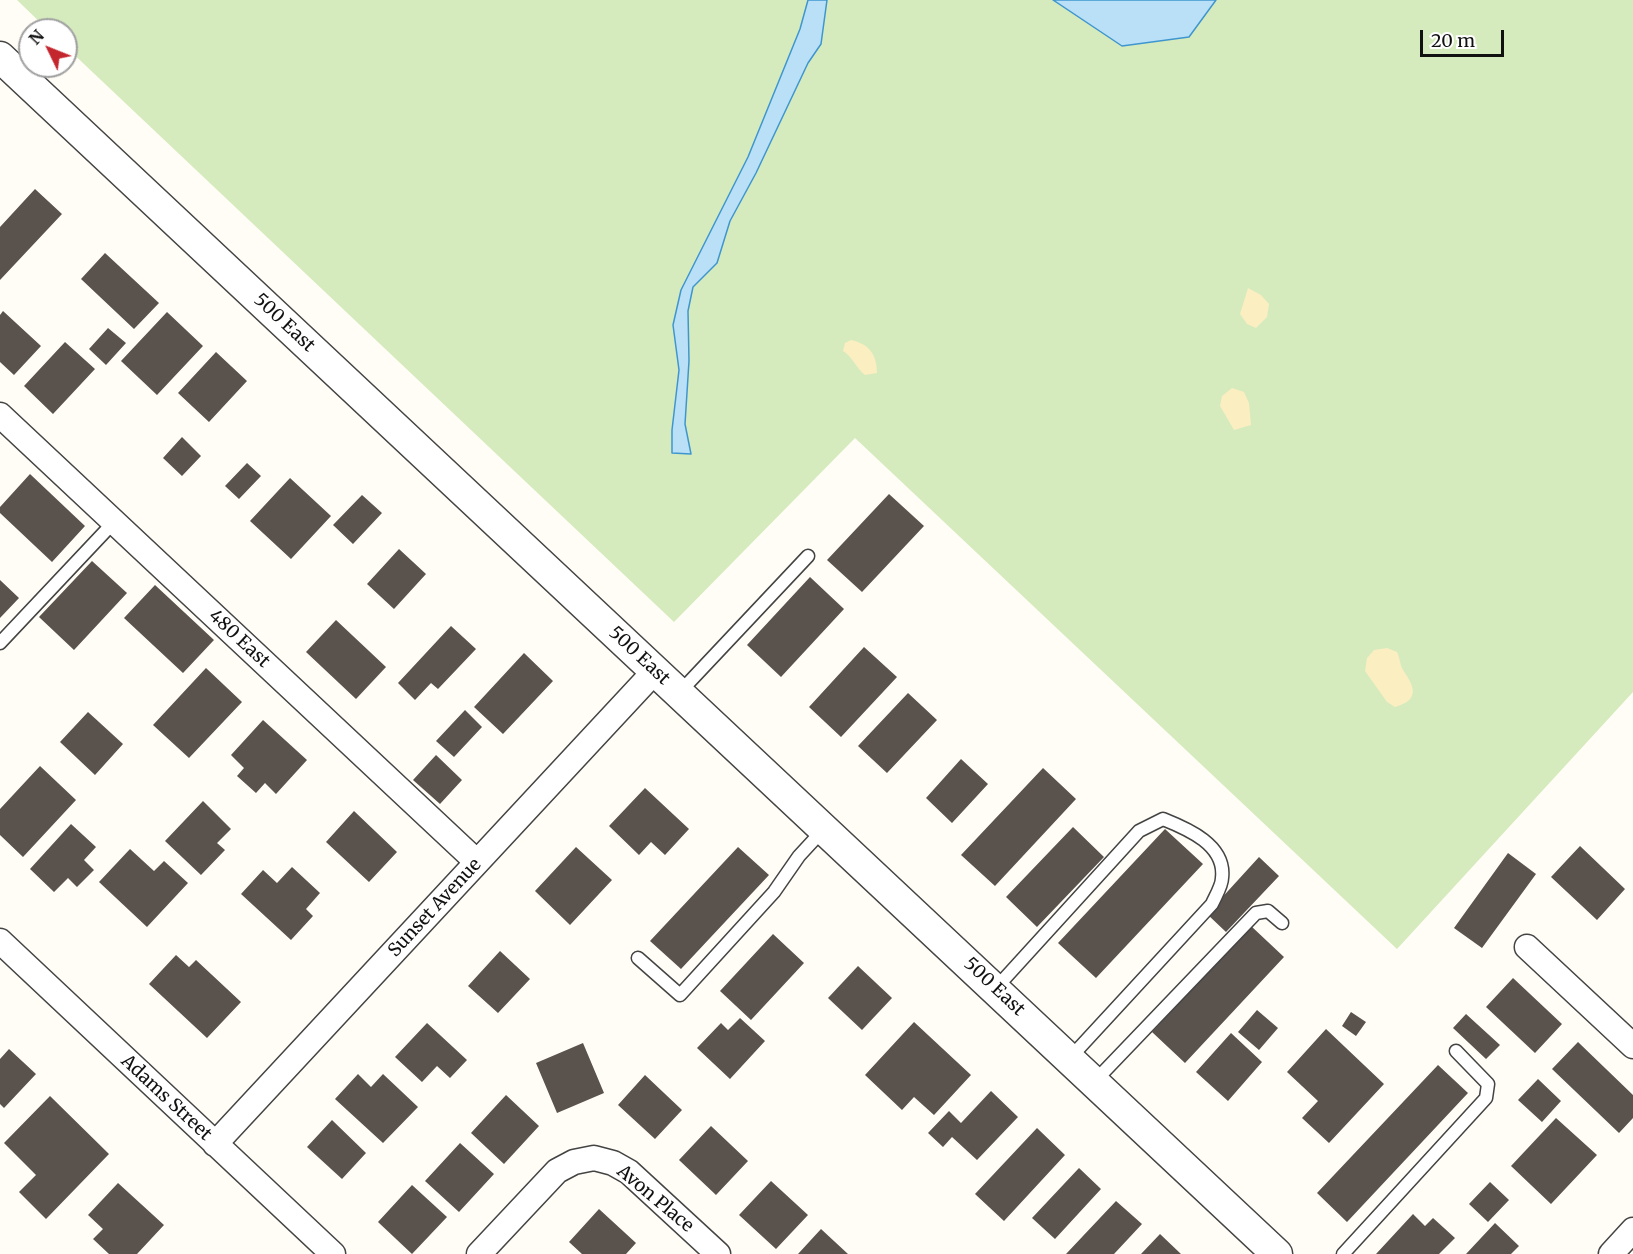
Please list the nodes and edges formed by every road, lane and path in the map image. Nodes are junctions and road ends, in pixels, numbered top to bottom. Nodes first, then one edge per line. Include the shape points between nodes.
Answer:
1 (0, 57) edge
2 (0, 415) edge
3 (114, 522) junction
4 (808, 556) dead end
5 (0, 643) edge
6 (655, 671) junction
7 (680, 693) junction
8 (825, 828) junction
9 (477, 862) junction
10 (1282, 923) dead end
11 (0, 941) edge
12 (1527, 947) dead end
13 (638, 958) dead end
14 (996, 988) junction
15 (1633, 1046) edge
16 (1456, 1051) dead end
17 (1070, 1058) junction
18 (1095, 1082) junction
19 (215, 1144) junction
20 (1633, 1230) edge
21 (333, 1254) edge
22 (479, 1254) edge
23 (718, 1254) edge
24 (1277, 1254) edge
25 (1343, 1254) edge
26 (1611, 1254) edge

1 - 6 street, 500 East
2 - 3 street, 480 East
3 - 5 lane
3 - 9 street, 480 East
4 - 7 lane
6 - 7 street, 500 East
6 - 9 street, Sunset Avenue
7 - 8 street, 500 East
8 - 13 lane via 799,855 774,892 680,995
8 - 14 street, 500 East
9 - 19 street, Sunset Avenue
10 - 18 lane via 1268,911 1256,913
11 - 19 street, Adams Street
12 - 15 street
14 - 17 street, 500 East
14 - 17 lane via 1139,831 1163,819 1196,833 1220,858 1222,878 1212,904
16 - 25 lane via 1488,1084 1486,1098
17 - 18 street, 500 East
18 - 24 street, 500 East
19 - 21 street, Adams Street
20 - 26 street
22 - 23 street, Avon Place via 557,1172 574,1162 594,1158 629,1172

